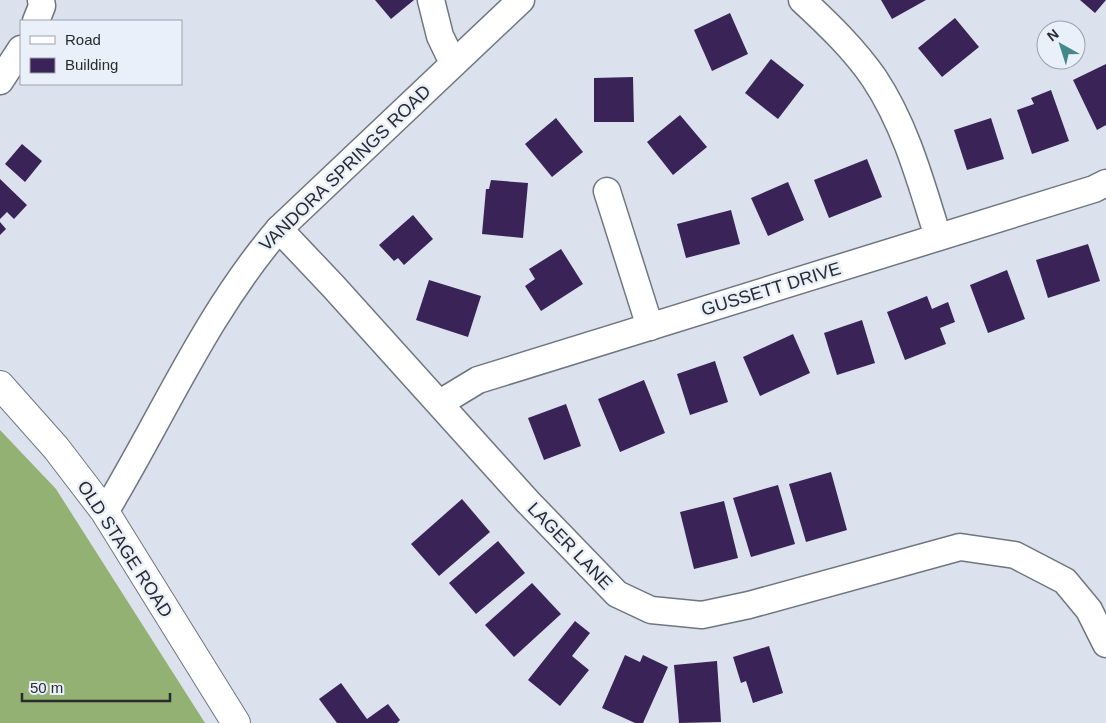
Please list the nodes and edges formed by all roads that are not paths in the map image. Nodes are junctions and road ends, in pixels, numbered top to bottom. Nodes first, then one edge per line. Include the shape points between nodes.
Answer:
1 (41, 0) edge
2 (431, 0) edge
3 (521, 0) edge
4 (802, 0) edge
5 (36, 20) edge
6 (20, 51) edge
7 (452, 63) junction
8 (0, 81) edge
9 (1106, 183) edge
10 (607, 191) dead end
11 (279, 229) junction
12 (938, 237) junction
13 (650, 327) junction
14 (0, 385) edge
15 (440, 403) junction
16 (105, 512) junction
17 (1106, 644) edge
18 (236, 723) edge

1 - 5 street
2 - 7 street via 440,36
3 - 7 street, VANDORA SPRINGS ROAD
4 - 12 street via 836,31 874,78 895,115
6 - 8 street
7 - 11 street, VANDORA SPRINGS ROAD
9 - 12 street, GUSSETT DRIVE
10 - 13 street
11 - 15 street, LAGER LANE
11 - 16 street, VANDORA SPRINGS ROAD via 229,294
12 - 13 street, GUSSETT DRIVE
13 - 15 street, GUSSETT DRIVE via 478,380
14 - 16 main road, OLD STAGE ROAD via 56,448
15 - 17 street, LAGER LANE via 577,555 617,594 651,610 702,615 960,547 1015,555 1064,581 1089,610
16 - 18 main road, OLD STAGE ROAD

